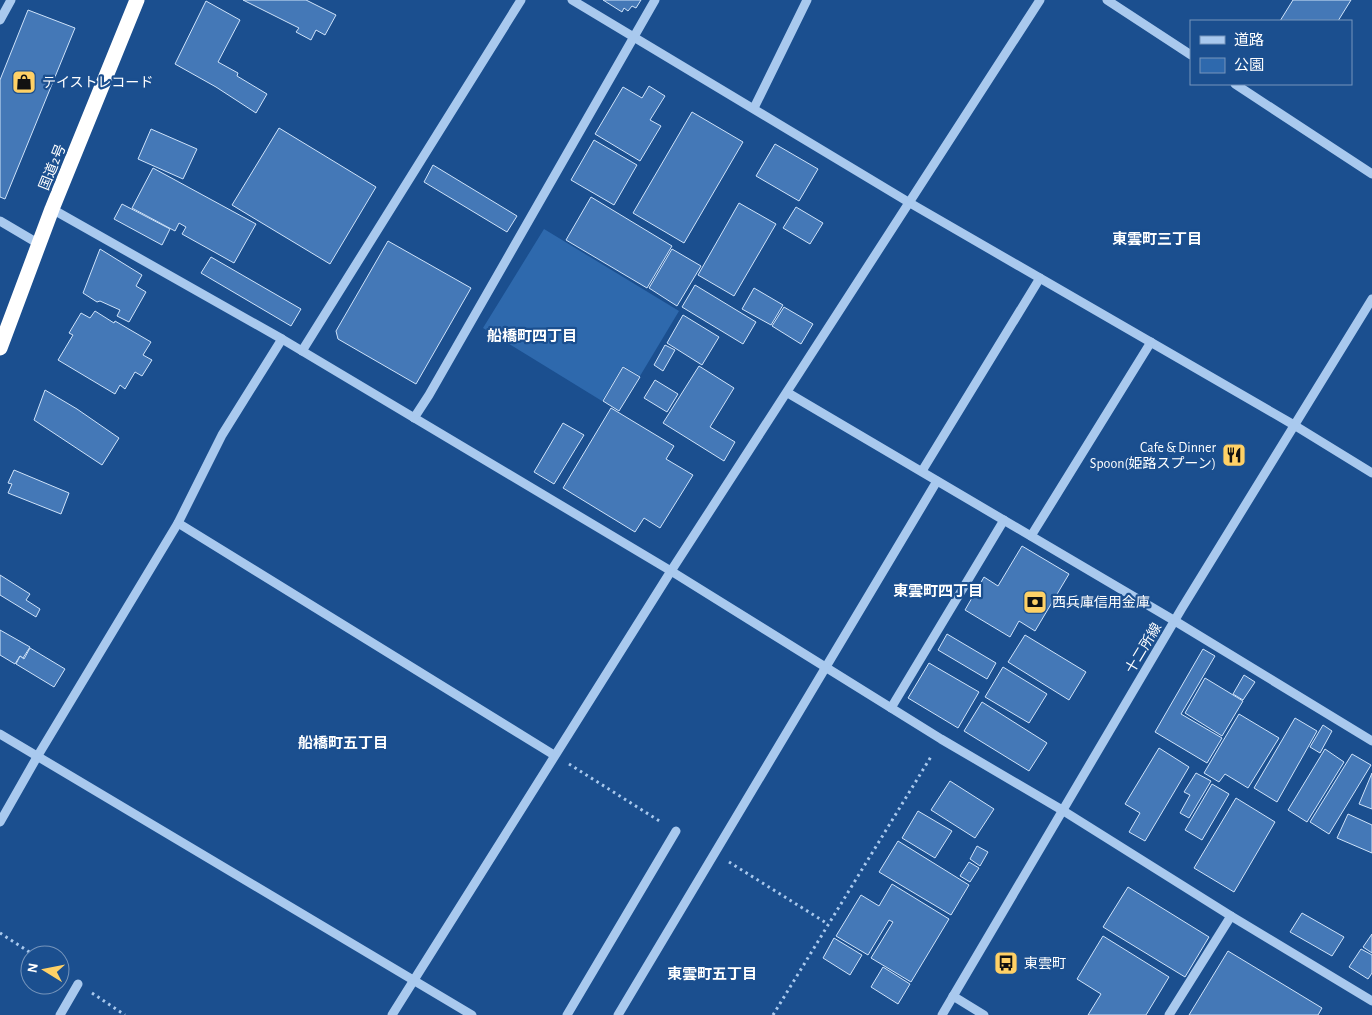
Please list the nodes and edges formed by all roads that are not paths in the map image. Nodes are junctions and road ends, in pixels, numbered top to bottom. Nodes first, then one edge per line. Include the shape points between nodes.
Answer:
1 (11, 0) edge
2 (137, 0) edge
3 (521, 0) edge
4 (572, 0) edge
5 (655, 0) edge
6 (808, 0) edge
7 (1040, 0) edge
8 (1107, 0) edge
9 (0, 20) edge
10 (633, 36) junction
11 (1190, 54) edge
12 (1237, 85) edge
13 (754, 108) junction
14 (1372, 174) edge
15 (910, 203) junction
16 (52, 209) junction
17 (0, 221) edge
18 (39, 244) junction
19 (1040, 278) junction
20 (1372, 299) edge
21 (282, 339) junction
22 (1151, 342) junction
23 (0, 348) edge
24 (302, 351) junction
25 (788, 393) junction
26 (414, 418) junction
27 (1294, 425) junction
28 (922, 471) junction
29 (1372, 473) edge
30 (937, 481) junction
31 (1004, 520) junction
32 (178, 523) junction
33 (1030, 536) junction
34 (671, 571) junction
35 (1175, 621) junction
36 (825, 666) junction
37 (891, 708) junction
38 (0, 734) edge
39 (1372, 741) edge
40 (554, 755) junction
41 (37, 757) junction
42 (1062, 810) junction
43 (0, 822) edge
44 (676, 831) dead end
45 (1231, 916) junction
46 (414, 981) junction
47 (78, 984) dead end
48 (953, 996) junction
49 (1372, 1001) edge
50 (60, 1015) edge
51 (392, 1015) edge
52 (472, 1015) edge
53 (567, 1015) edge
54 (618, 1015) edge
55 (942, 1015) edge
56 (984, 1015) edge
57 (1169, 1015) edge

1 - 9 street
2 - 16 highway, 国道2号
3 - 24 street
4 - 10 street
5 - 10 street
6 - 13 street
7 - 15 street
8 - 11 street
10 - 13 street
10 - 26 street
12 - 14 street
13 - 15 street
15 - 19 street
15 - 25 street
16 - 18 highway, 国道2号
16 - 21 street
17 - 18 street
18 - 23 highway, 国道2号
19 - 22 street
19 - 28 street
20 - 27 street, 十二所線
21 - 24 street
21 - 32 street via 222,435
22 - 27 street
22 - 33 street
24 - 26 street
25 - 28 street
25 - 34 street
26 - 34 street
27 - 29 street
27 - 35 street, 十二所線
28 - 30 street
30 - 31 street
30 - 36 street
31 - 33 street
31 - 37 street
32 - 40 street
32 - 41 street
33 - 35 street
34 - 36 street
34 - 40 street
35 - 39 street
35 - 42 street, 十二所線
36 - 37 street
36 - 54 street
37 - 42 street
38 - 41 street
40 - 46 street
41 - 43 street
41 - 46 street
42 - 45 street
42 - 48 street, 十二所線
44 - 53 street
45 - 49 street
45 - 57 street
46 - 51 street
46 - 52 street
47 - 50 street
48 - 55 street, 十二所線
48 - 56 street

